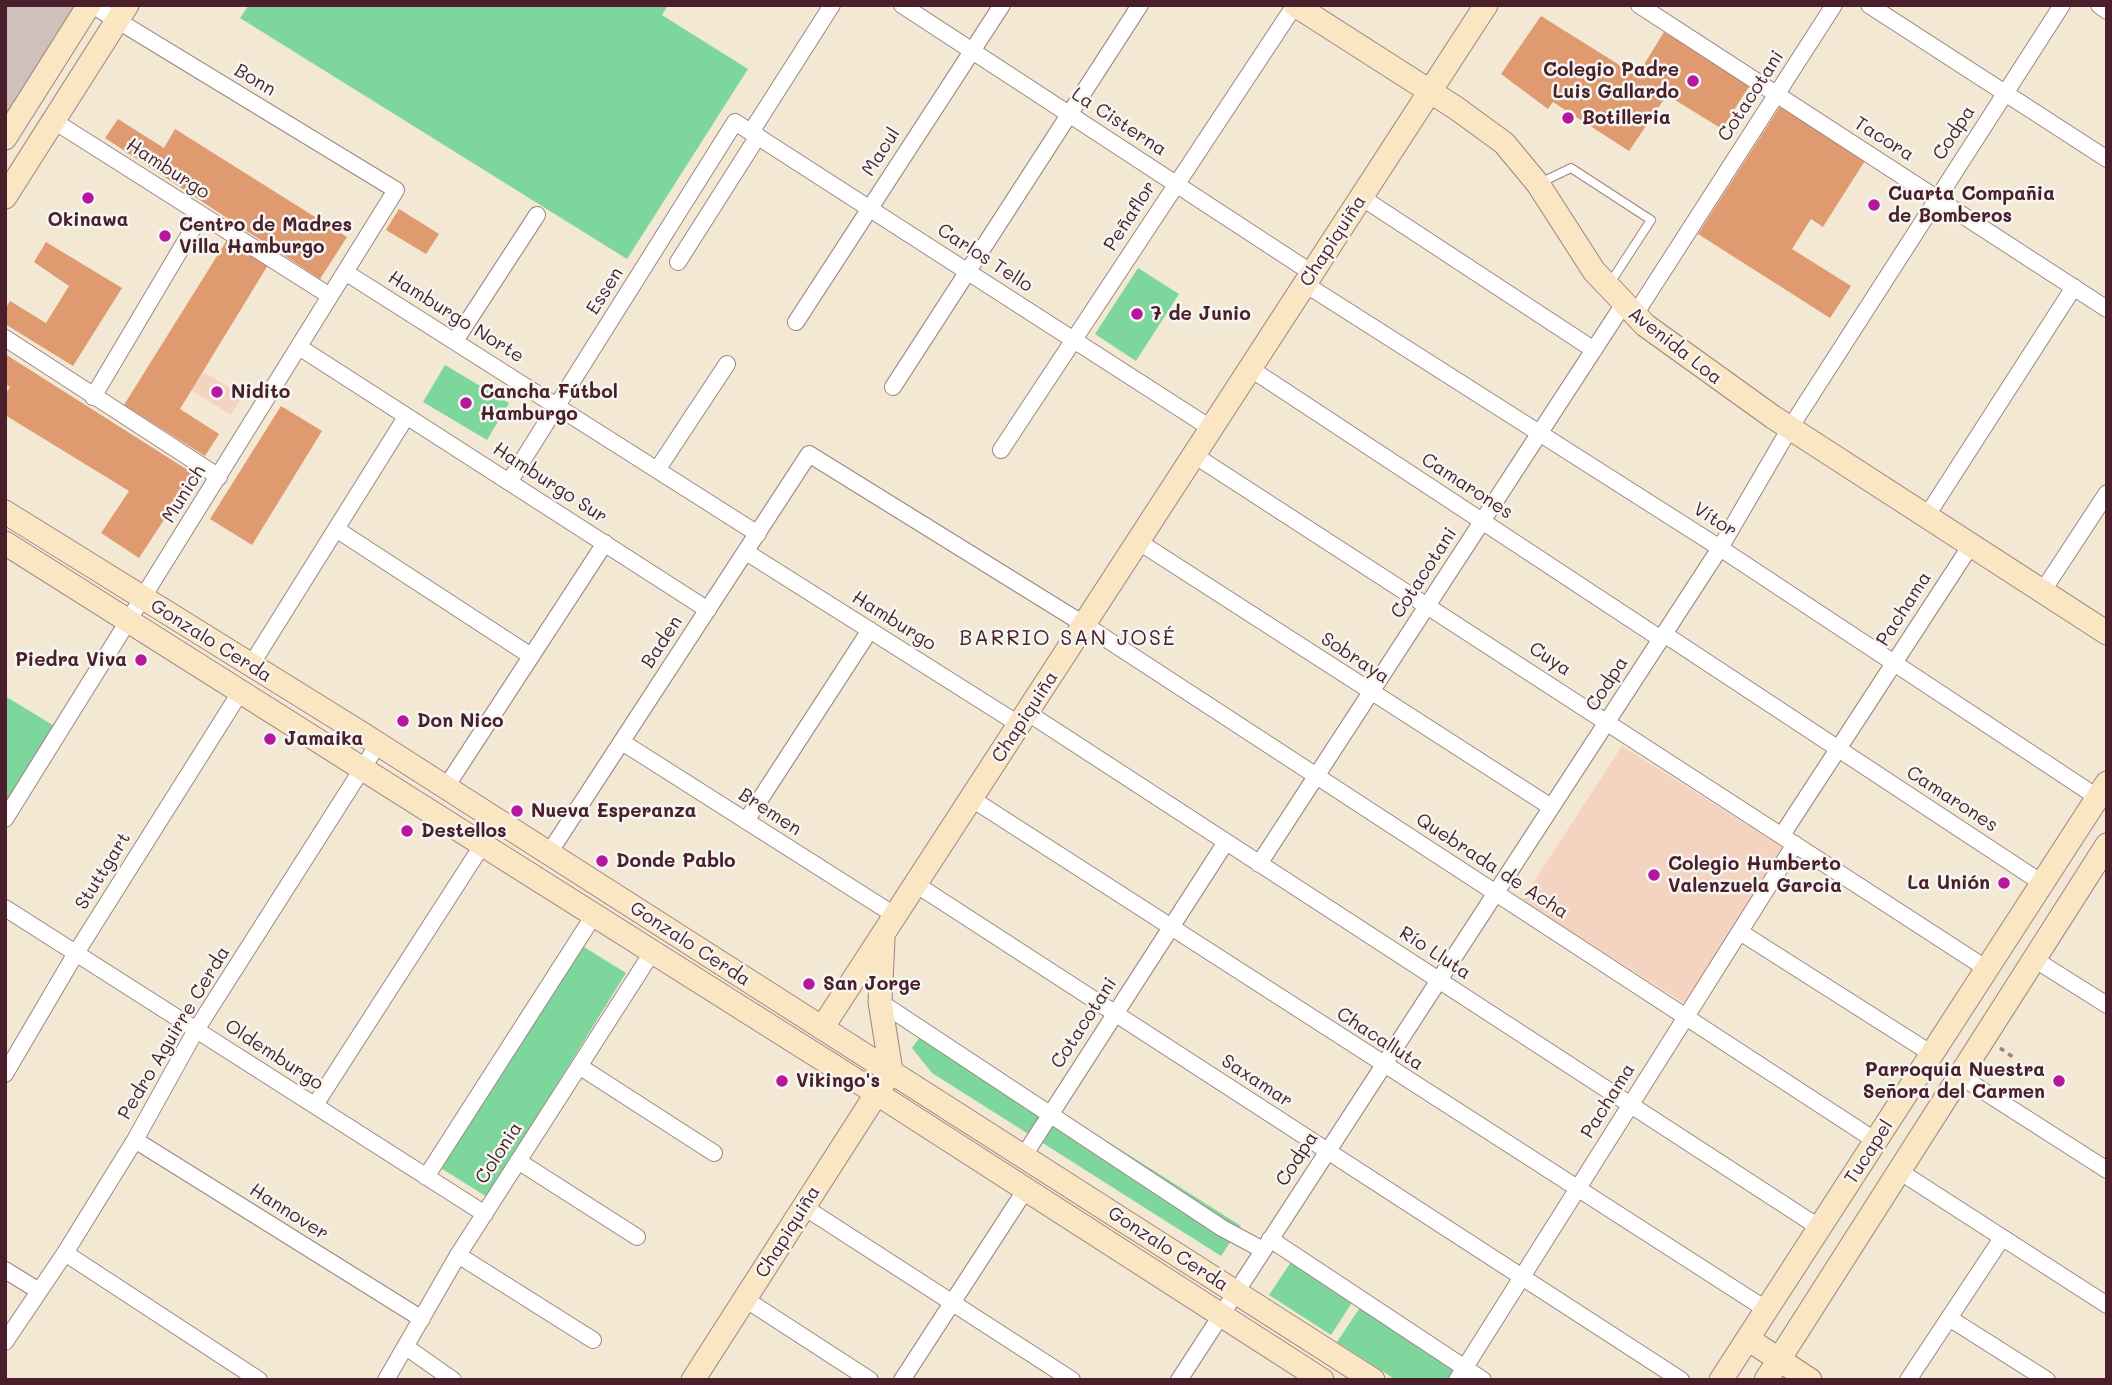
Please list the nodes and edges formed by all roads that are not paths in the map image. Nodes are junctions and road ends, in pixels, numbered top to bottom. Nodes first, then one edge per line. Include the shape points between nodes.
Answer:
1 (90, 5) edge
2 (832, 5) edge
3 (902, 5) edge
4 (1002, 5) edge
5 (1140, 5) edge
6 (1295, 5) edge
7 (1486, 5) edge
8 (1639, 5) edge
9 (1834, 5) edge
10 (1869, 5) edge
11 (2062, 5) edge
12 (2099, 5) edge
13 (2107, 10) edge
14 (122, 13) edge
15 (972, 51) junction
16 (1430, 91) junction
17 (2005, 93) junction
18 (1776, 95) junction
19 (1070, 114) junction
20 (54, 121) junction
21 (735, 122) joint
22 (755, 134) junction
23 (5, 138) edge
24 (2107, 159) edge
25 (1177, 184) junction
26 (1538, 184) junction
27 (396, 190) joint
28 (5, 197) edge
29 (1361, 197) junction
30 (1938, 197) junction
31 (870, 208) junction
32 (201, 215) junction
33 (537, 215) dead end
34 (678, 262) dead end
35 (345, 272) junction
36 (968, 272) junction
37 (1309, 279) junction
38 (2074, 287) junction
39 (1607, 288) junction
40 (330, 296) junction
41 (2107, 309) edge
42 (1629, 311) junction
43 (796, 322) dead end
44 (5, 338) edge
45 (1074, 340) junction
46 (455, 341) junction
47 (299, 347) junction
48 (1594, 351) junction
49 (727, 364) dead end
50 (1251, 369) junction
51 (893, 387) dead end
52 (93, 397) junction
53 (557, 406) junction
54 (406, 417) junction
55 (1790, 428) junction
56 (1212, 429) junction
57 (1540, 433) junction
58 (1001, 450) dead end
59 (1194, 456) junction
60 (657, 470) junction
61 (219, 477) junction
62 (509, 482) junction
63 (2107, 493) edge
64 (12, 516) edge
65 (1926, 517) junction
66 (1482, 522) junction
67 (335, 529) junction
68 (758, 534) junction
69 (5, 541) edge
70 (1139, 542) junction
71 (604, 543) junction
72 (1970, 545) junction
73 (1720, 548) junction
74 (746, 552) junction
75 (2042, 592) junction
76 (143, 599) junction
77 (1427, 606) junction
78 (708, 610) junction
79 (130, 621) junction
80 (1085, 625) junction
81 (870, 631) junction
82 (2107, 632) edge
83 (1662, 637) junction
84 (531, 656) junction
85 (1894, 664) junction
86 (251, 665) junction
87 (241, 691) junction
88 (1370, 693) junction
89 (1024, 719) junction
90 (1607, 721) junction
91 (622, 741) junction
92 (378, 744) junction
93 (1838, 749) junction
94 (362, 768) junction
95 (1316, 776) junction
96 (446, 788) junction
97 (2102, 790) edge
98 (972, 799) junction
99 (1551, 807) junction
100 (5, 819) edge
101 (746, 821) junction
102 (1788, 840) junction
103 (1226, 842) junction
104 (483, 844) junction
105 (2107, 845) edge
106 (549, 853) junction
107 (1259, 864) junction
108 (2042, 883) junction
109 (917, 885) junction
110 (1495, 893) junction
111 (5, 908) edge
112 (594, 915) junction
113 (896, 916) junction
114 (1170, 928) junction
115 (1740, 932) junction
116 (883, 937) junction
117 (653, 951) junction
118 (76, 953) junction
119 (2034, 959) junction
120 (1987, 969) junction
121 (1439, 980) junction
122 (880, 1002) junction
123 (2107, 1005) edge
124 (1115, 1013) junction
125 (1685, 1017) junction
126 (822, 1028) junction
127 (196, 1030) junction
128 (1932, 1054) junction
129 (579, 1066) junction
130 (1383, 1066) junction
131 (891, 1071) junction
132 (5, 1074) edge
133 (1959, 1076) junction
134 (876, 1093) junction
135 (314, 1105) junction
136 (1630, 1105) junction
137 (1050, 1114) junction
138 (135, 1140) junction
139 (1876, 1141) junction
140 (1327, 1151) junction
141 (714, 1153) dead end
142 (1023, 1157) junction
143 (519, 1161) junction
144 (2107, 1170) edge
145 (1899, 1171) junction
146 (426, 1177) junction
147 (1026, 1189) junction
148 (1577, 1189) junction
149 (804, 1207) junction
150 (485, 1214) junction
151 (1820, 1227) junction
152 (637, 1237) dead end
153 (2002, 1238) junction
154 (1267, 1244) junction
155 (65, 1253) junction
156 (458, 1255) junction
157 (5, 1270) edge
158 (1522, 1277) junction
159 (39, 1291) junction
160 (1236, 1292) junction
161 (745, 1299) junction
162 (952, 1303) junction
163 (2107, 1305) edge
164 (1767, 1310) junction
165 (1221, 1315) junction
166 (1949, 1318) junction
167 (422, 1320) junction
168 (1748, 1339) junction
169 (593, 1340) dead end
170 (5, 1342) edge
171 (407, 1348) junction
172 (1779, 1359) junction
173 (1461, 1374) edge
174 (259, 1380) edge
175 (386, 1380) edge
176 (453, 1380) edge
177 (693, 1380) edge
178 (870, 1380) edge
179 (902, 1380) edge
180 (1072, 1380) edge
181 (1179, 1380) edge
182 (1322, 1380) edge
183 (1373, 1380) edge
184 (1483, 1380) edge
185 (1681, 1380) edge
186 (1721, 1380) edge
187 (1766, 1380) edge
188 (1810, 1380) edge
189 (1908, 1380) edge
190 (2048, 1380) edge

1 - 14 street, Bonn
1 - 23 street
2 - 22 street
3 - 15 street, La Cisterna
4 - 15 street, Macul
5 - 19 street
6 - 16 street, Avenida Loa
6 - 25 street, Peñaflor
7 - 16 street, Chapiquiña
8 - 18 street, Tacora
9 - 18 street, Cotacotani
10 - 17 street
11 - 17 street, Codpa
12 - 13 street
14 - 20 street
14 - 27 street, Bonn
15 - 19 street, La Cisterna
15 - 31 street, Macul
16 - 26 street, Avenida Loa via 1490,131
16 - 29 street, Chapiquiña
17 - 24 street
17 - 30 street, Codpa
18 - 30 street, Tacora
18 - 42 street, Cotacotani
19 - 25 street, La Cisterna
19 - 36 street
20 - 28 street
20 - 32 street, Hamburgo
21 - 22 street, Carlos Tello
21 - 53 street, Essen
22 - 31 street, Carlos Tello
22 - 34 street
25 - 37 street, La Cisterna
25 - 45 street, Peñaflor
26 - 39 street, Avenida Loa
26 - 39 lane via 1571,167 1651,220
27 - 35 street, Munich
29 - 37 street, Chapiquiña
29 - 48 street
30 - 38 street, Tacora
30 - 55 street, Codpa
31 - 36 street, Carlos Tello
31 - 43 street, Macul
32 - 40 street, Hamburgo
32 - 52 street
33 - 46 street
35 - 40 street, Munich
35 - 46 street, Hamburgo Norte
36 - 45 street, Carlos Tello
36 - 51 street
37 - 50 street, Chapiquiña
37 - 57 street, Vítor
38 - 41 street, Tacora
38 - 65 street
39 - 42 street, Avenida Loa
40 - 47 street, Munich
42 - 48 street, Cotacotani
42 - 55 street, Avenida Loa via 1693,362
44 - 52 street
45 - 56 street, Carlos Tello
45 - 58 street, Peñaflor
46 - 53 street, Hamburgo Norte
47 - 54 street, Hamburgo Sur
47 - 61 street, Munich
48 - 57 street, Cotacotani
49 - 60 street
50 - 56 street, Chapiquiña
50 - 66 street, Camarones
52 - 61 street
53 - 60 street, Hamburgo Norte
53 - 62 street, Essen
54 - 62 street, Hamburgo Sur
54 - 67 street
55 - 65 street, Avenida Loa
55 - 73 street, Codpa
56 - 59 street, Chapiquiña
57 - 66 street, Cotacotani
57 - 73 street, Vítor
59 - 70 street, Chapiquiña
59 - 77 street, Cuya
60 - 68 street, Hamburgo Norte
61 - 76 street, Munich
62 - 71 street, Hamburgo Sur
63 - 75 street
64 - 69 lane
64 - 76 street, Gonzalo Cerda
65 - 72 street, Avenida Loa
66 - 77 street, Cotacotani
66 - 83 street, Camarones
67 - 84 street
67 - 86 street
68 - 74 street, Baden
68 - 80 street, Baden via 809,454
69 - 79 street, Gonzalo Cerda
70 - 80 street, Chapiquiña
70 - 88 street, Sobraya
71 - 78 street, Hamburgo Sur
71 - 84 street
72 - 75 street, Avenida Loa
72 - 85 street, Pachama
73 - 83 street, Codpa
73 - 85 street, Vítor
74 - 78 street, Baden
74 - 81 street, Hamburgo
75 - 82 street, Avenida Loa
76 - 79 street, Munich
76 - 86 street, Gonzalo Cerda
77 - 88 street, Cotacotani
77 - 90 street, Cuya
78 - 91 street, Baden
79 - 87 street, Gonzalo Cerda
79 - 100 street, Munich
80 - 89 street, Chapiquiña
80 - 95 street, Quebrada de Acha
81 - 89 street, Hamburgo
81 - 101 street
83 - 90 street, Codpa
83 - 93 street, Camarones
84 - 96 street
85 - 93 street, Pachama
85 - 97 street, Vítor
86 - 92 street, Gonzalo Cerda
87 - 94 street, Gonzalo Cerda
87 - 118 street, Stuttgart
88 - 95 street, Cotacotani
88 - 99 street, Sobraya
89 - 98 street, Chapiquiña
89 - 103 street, Río Lluta
90 - 99 street, Codpa
90 - 102 street, Cuya
91 - 101 street, Bremen
91 - 106 street, Baden
92 - 94 street, Pedro Aguirre Cerda
92 - 96 street, Gonzalo Cerda
93 - 102 street, Pachama
93 - 108 street, Camarones
94 - 104 street, Gonzalo Cerda
94 - 127 street, Pedro Aguirre Cerda
95 - 107 street, Cotacotani
95 - 110 street, Quebrada de Acha
96 - 106 street, Gonzalo Cerda
97 - 108 street, Tucapel
98 - 109 street, Chapiquiña
98 - 114 street, Chacalluta
99 - 110 street, Codpa
101 - 113 street, Bremen
102 - 115 street, Pachama
102 - 120 street, Cuya
103 - 107 street, Río Lluta
103 - 114 street, Cotacotani
104 - 112 street, Gonzalo Cerda
104 - 135 street
105 - 119 street, Tucapel
106 - 126 street, Gonzalo Cerda
107 - 121 street, Río Lluta
108 - 120 street, Tucapel
109 - 113 street, Chapiquiña
109 - 124 street, Saxamar
110 - 121 street, Codpa
110 - 125 street, Quebrada de Acha
111 - 118 street, Oldemburgo
112 - 117 street, Gonzalo Cerda
112 - 146 street
113 - 116 street, Chapiquiña
114 - 124 street, Cotacotani
114 - 130 street, Chacalluta
115 - 125 street, Pachama
115 - 128 street
116 - 122 street, Chapiquiña
116 - 126 street
117 - 129 street, Colonia
117 - 134 street, Gonzalo Cerda
118 - 127 street, Oldemburgo
118 - 132 street, Stuttgart
119 - 123 street
119 - 133 street, Tucapel
120 - 128 street, Tucapel
121 - 130 street, Codpa
121 - 136 street, Río Lluta
122 - 131 street, Chapiquiña
122 - 137 street
124 - 137 street, Cotacotani
124 - 140 street, Saxamar
125 - 136 street, Pachama
125 - 139 street, Quebrada de Acha
126 - 131 street, Gonzalo Cerda
127 - 135 street, Oldemburgo
127 - 138 street, Pedro Aguirre Cerda
128 - 139 street, Tucapel
129 - 141 street
129 - 143 street, Colonia
130 - 140 street, Codpa
130 - 148 street, Chacalluta
131 - 134 street, Chapiquiña
131 - 142 street, Gonzalo Cerda
133 - 144 street
133 - 145 street, Tucapel
134 - 147 street, Gonzalo Cerda
134 - 149 street, Chapiquiña
135 - 146 street, Oldemburgo
136 - 148 street, Pachama
136 - 151 street, Río Lluta
137 - 142 street, Cotacotani
137 - 154 street via 1222,1228
138 - 155 street, Pedro Aguirre Cerda
138 - 167 street, Hannover
139 - 151 street, Tucapel
140 - 154 street, Codpa
140 - 158 street, Saxamar
142 - 160 street, Gonzalo Cerda
143 - 150 street, Colonia
143 - 152 street
145 - 153 street
145 - 172 street, Tucapel
146 - 150 street, Oldemburgo
147 - 162 street
147 - 165 street, Gonzalo Cerda
148 - 158 street, Pachama
148 - 164 street, Chacalluta
149 - 161 street, Chapiquiña
149 - 162 street
150 - 156 street, Colonia
151 - 164 street, Tucapel
153 - 163 street
153 - 166 street
154 - 160 street, Codpa
154 - 173 street
155 - 159 street, Pedro Aguirre Cerda
155 - 174 street
156 - 167 street, Colonia
156 - 169 street
157 - 159 street
158 - 173 street, Pachama
158 - 185 street, Saxamar
159 - 170 street, Pedro Aguirre Cerda
160 - 165 street, Codpa
160 - 183 street, Gonzalo Cerda
161 - 177 street, Chapiquiña
161 - 178 street
162 - 179 street
162 - 180 street
164 - 168 street, Tucapel
165 - 181 street, Codpa
165 - 182 street, Gonzalo Cerda
166 - 189 street
166 - 190 street
167 - 171 street, Colonia
168 - 172 street
168 - 186 street, Tucapel
171 - 175 street, Colonia
171 - 176 street
172 - 187 street, Tucapel
172 - 188 street
173 - 184 street

